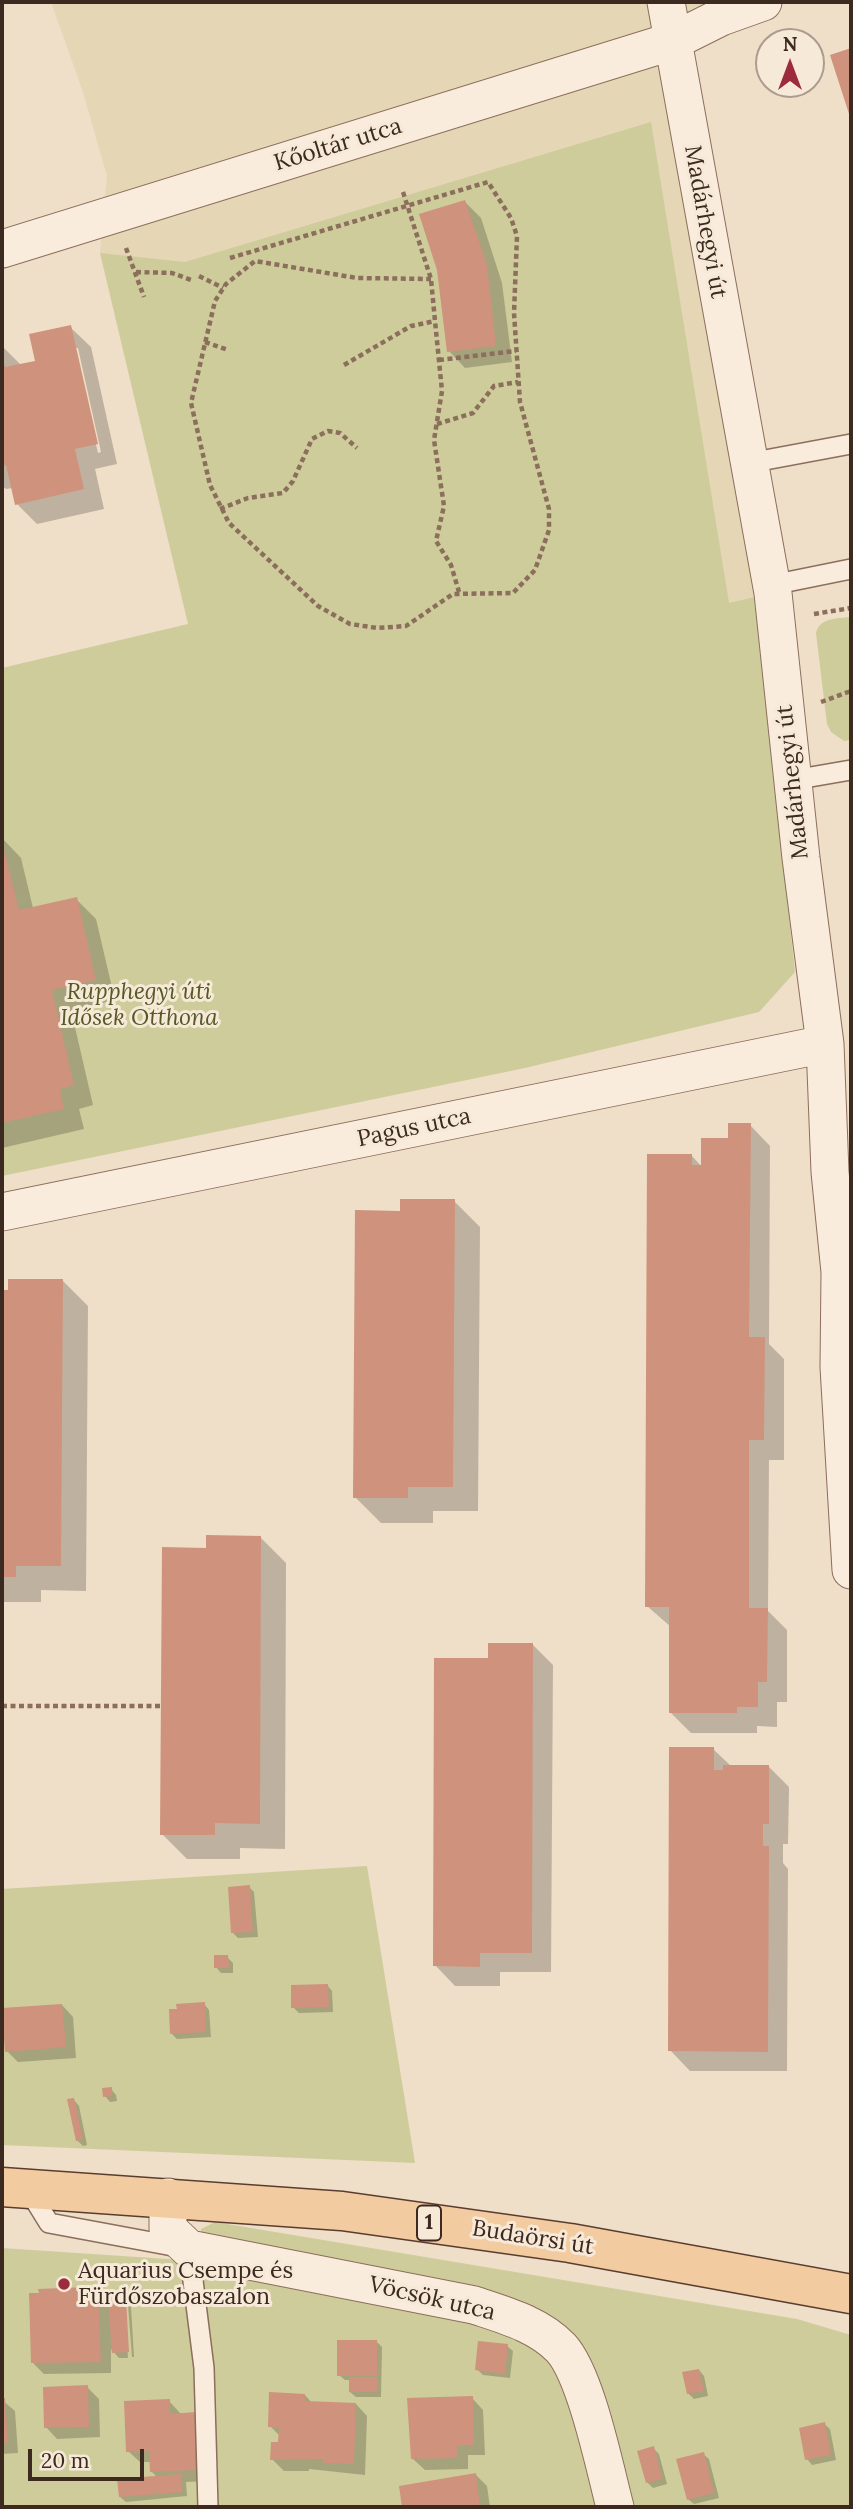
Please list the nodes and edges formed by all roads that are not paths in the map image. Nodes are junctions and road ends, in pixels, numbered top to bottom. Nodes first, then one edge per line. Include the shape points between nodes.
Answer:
1 (666, 2) edge
2 (763, 2) edge
3 (673, 41) junction
4 (2, 249) edge
5 (851, 444) edge
6 (749, 463) junction
7 (851, 569) edge
8 (772, 584) junction
9 (851, 770) edge
10 (793, 780) junction
11 (825, 1044) junction
12 (2, 1212) edge
13 (851, 1570) edge
14 (15, 2188) edge
15 (168, 2197) junction
16 (189, 2249) junction
17 (851, 2294) edge
18 (208, 2507) edge
19 (615, 2507) edge

1 - 3 street, Madárhegyi út
2 - 3 street, Kőoltár utca
3 - 4 street, Kőoltár utca
3 - 6 street, Madárhegyi út
5 - 6 lane
6 - 8 street, Madárhegyi út
7 - 8 lane
8 - 10 street, Madárhegyi út
9 - 10 lane
10 - 11 street, Madárhegyi út
11 - 12 street, Pagus utca
11 - 13 street, Madárhegyi út via 840,1272 839,1367
14 - 15 main road, Budaörsi út / 1
14 - 16 lane via 49,2223
15 - 16 street via 168,2230
15 - 17 main road, Budaörsi út / 1 via 342,2211 570,2243
16 - 18 lane via 204,2368
16 - 19 street, Vöcsök utca via 474,2305 542,2333 562,2349 576,2374

